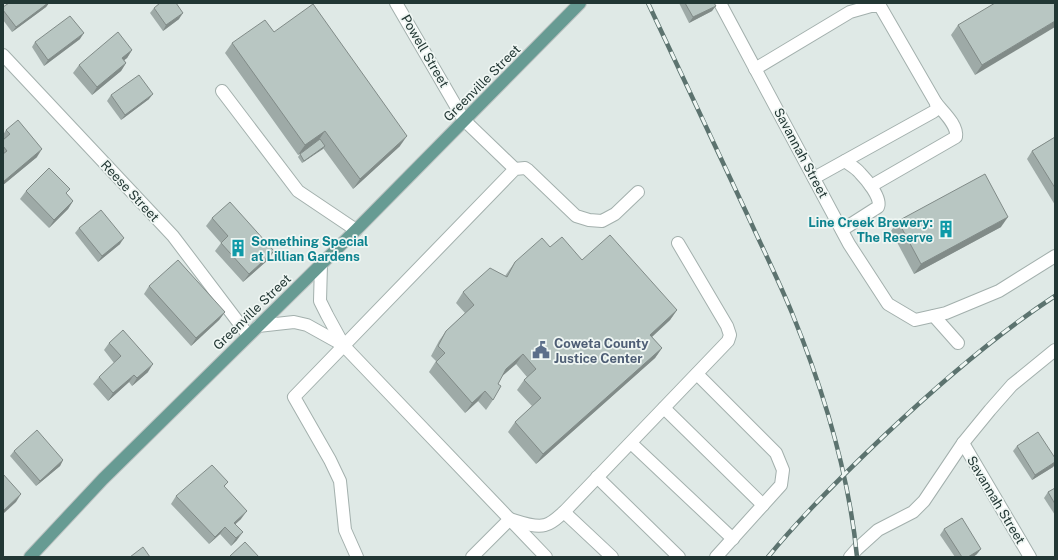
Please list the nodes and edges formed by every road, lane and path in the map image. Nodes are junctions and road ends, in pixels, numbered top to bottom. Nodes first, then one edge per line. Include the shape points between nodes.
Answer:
1 (396, 3) edge
2 (580, 3) edge
3 (720, 3) edge
4 (3, 55) edge
5 (755, 69) junction
6 (222, 91) dead end
7 (936, 103) junction
8 (464, 120) junction
9 (845, 161) junction
10 (515, 169) junction
11 (814, 178) junction
12 (871, 186) junction
13 (638, 192) dead end
14 (356, 230) junction
15 (842, 230) junction
16 (678, 243) dead end
17 (1055, 256) edge
18 (321, 264) junction
19 (934, 316) junction
20 (258, 326) junction
21 (248, 335) junction
22 (958, 343) dead end
23 (344, 346) junction
24 (1055, 350) edge
25 (697, 374) junction
26 (664, 408) junction
27 (631, 443) junction
28 (963, 443) junction
29 (597, 477) junction
30 (763, 505) junction
31 (564, 512) junction
32 (510, 519) junction
33 (733, 539) junction
34 (477, 555) edge
35 (30, 557) edge
36 (357, 557) edge
37 (546, 557) edge
38 (612, 557) edge
39 (679, 557) edge
40 (716, 557) edge
41 (850, 557) edge
42 (1030, 557) edge

1 - 8 street, Powell Street
2 - 8 main road, Greenville Street
3 - 5 street, Savannah Street
4 - 21 street, Reese Street via 173,236
5 - 7 street via 850,12 880,6
5 - 11 street, Savannah Street
6 - 14 street via 298,191
7 - 9 street via 937,109 933,112
7 - 12 street via 952,122 956,137
8 - 10 street, Powell Street
8 - 14 main road, Greenville Street
9 - 11 street
9 - 12 street
10 - 13 street via 528,170 576,216 589,220 602,220 615,214
10 - 23 street
11 - 15 street, Savannah Street
12 - 15 street via 879,200 878,207
14 - 18 main road, Greenville Street
15 - 19 street, Savannah Street via 888,304 915,320
16 - 25 street via 730,335 728,341
17 - 19 street, Savannah Street via 999,291
18 - 20 main road, Greenville Street
18 - 23 street via 320,301
19 - 22 street
20 - 21 main road, Greenville Street
20 - 23 street via 294,322 307,325
21 - 35 main road, Greenville Street via 103,479
23 - 32 street
23 - 36 street via 294,397 340,482 345,533
24 - 28 street via 1012,385
25 - 26 street
25 - 30 street via 776,453 783,470 781,485
26 - 27 street
26 - 30 street
27 - 29 street
27 - 33 street
28 - 41 street via 924,501 913,512 878,530
28 - 42 street, Savannah Street
29 - 31 street
29 - 39 street
30 - 33 street
31 - 32 street via 545,525 526,524
31 - 38 street
32 - 34 street
32 - 37 street
33 - 40 street

